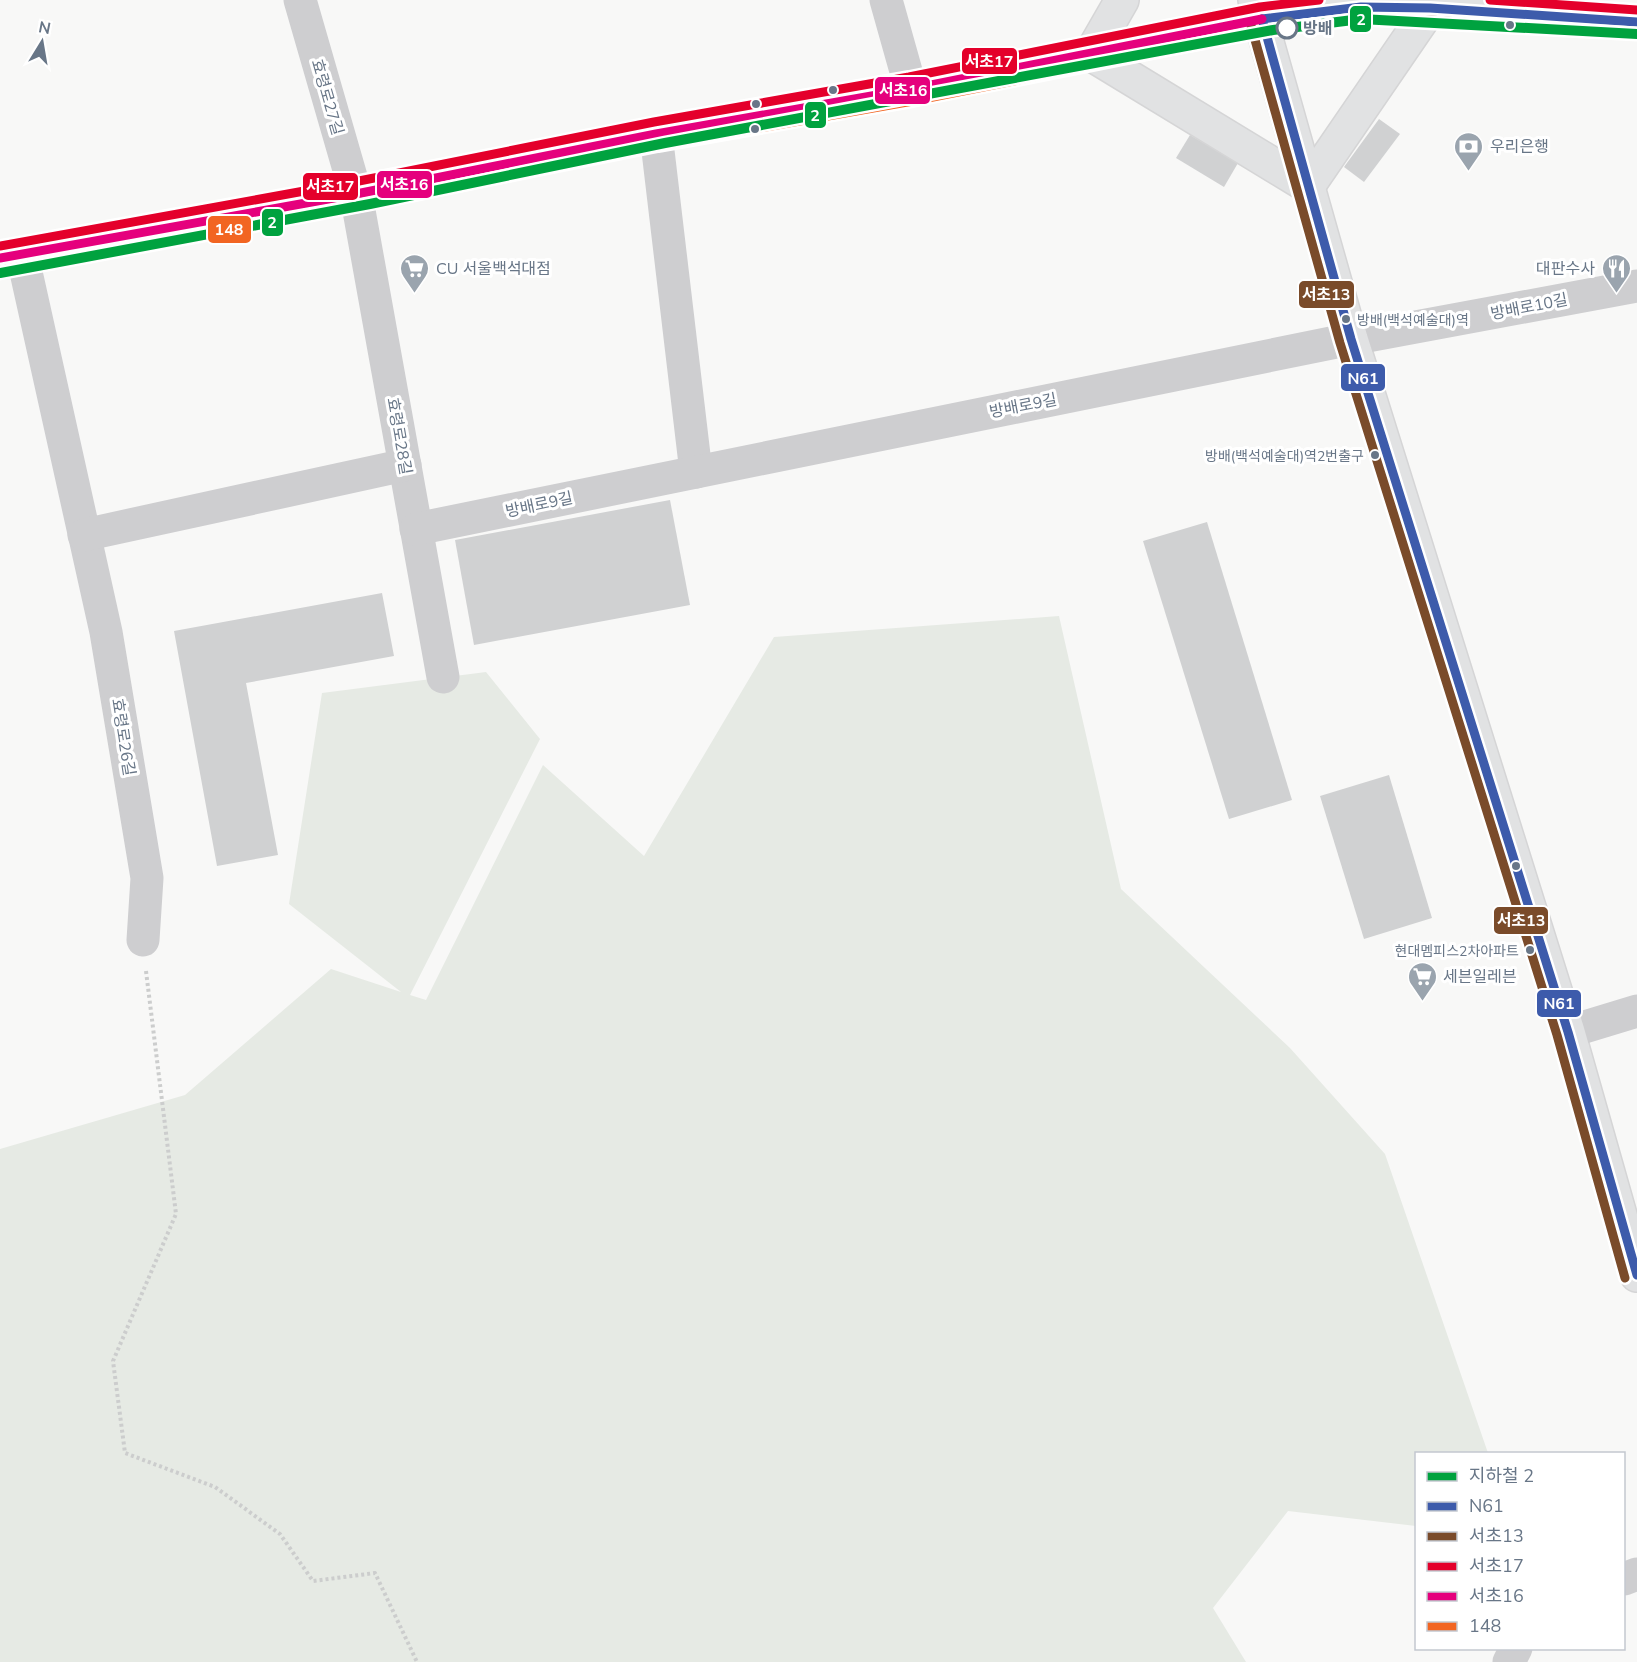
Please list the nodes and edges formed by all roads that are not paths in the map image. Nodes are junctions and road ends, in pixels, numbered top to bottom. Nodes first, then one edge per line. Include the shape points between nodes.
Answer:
1 (300, 0) edge
2 (886, 0) edge
3 (1122, 0) edge
4 (1424, 4) edge
5 (1258, 10) edge
6 (1637, 22) edge
7 (1091, 54) junction
8 (911, 89) junction
9 (656, 134) junction
10 (1308, 186) junction
11 (356, 194) junction
12 (11, 256) edge
13 (1637, 286) edge
14 (1351, 339) junction
15 (405, 465) junction
16 (696, 472) junction
17 (416, 529) junction
18 (84, 535) junction
19 (442, 678) dead end
20 (143, 940) road end
21 (1637, 1011) edge
22 (1568, 1032) junction
23 (1637, 1275) edge

1 - 11 street, 효령로27길
2 - 8 street
3 - 7 main road
4 - 5 main road
4 - 6 main road
4 - 10 main road
5 - 7 main road
5 - 10 main road
7 - 8 main road
7 - 10 main road
8 - 9 main road
9 - 11 main road
9 - 16 street
10 - 14 main road
11 - 12 main road
11 - 15 street, 효령로28길
12 - 18 street, 효령로26길
13 - 14 street, 방배로10길
14 - 16 street, 방배로9길
14 - 22 main road
15 - 17 street, 효령로28길
15 - 18 street
16 - 17 street, 방배로9길
17 - 19 street, 효령로28길
18 - 20 street, 효령로26길 via 106,632 147,878
21 - 22 street
22 - 23 main road

